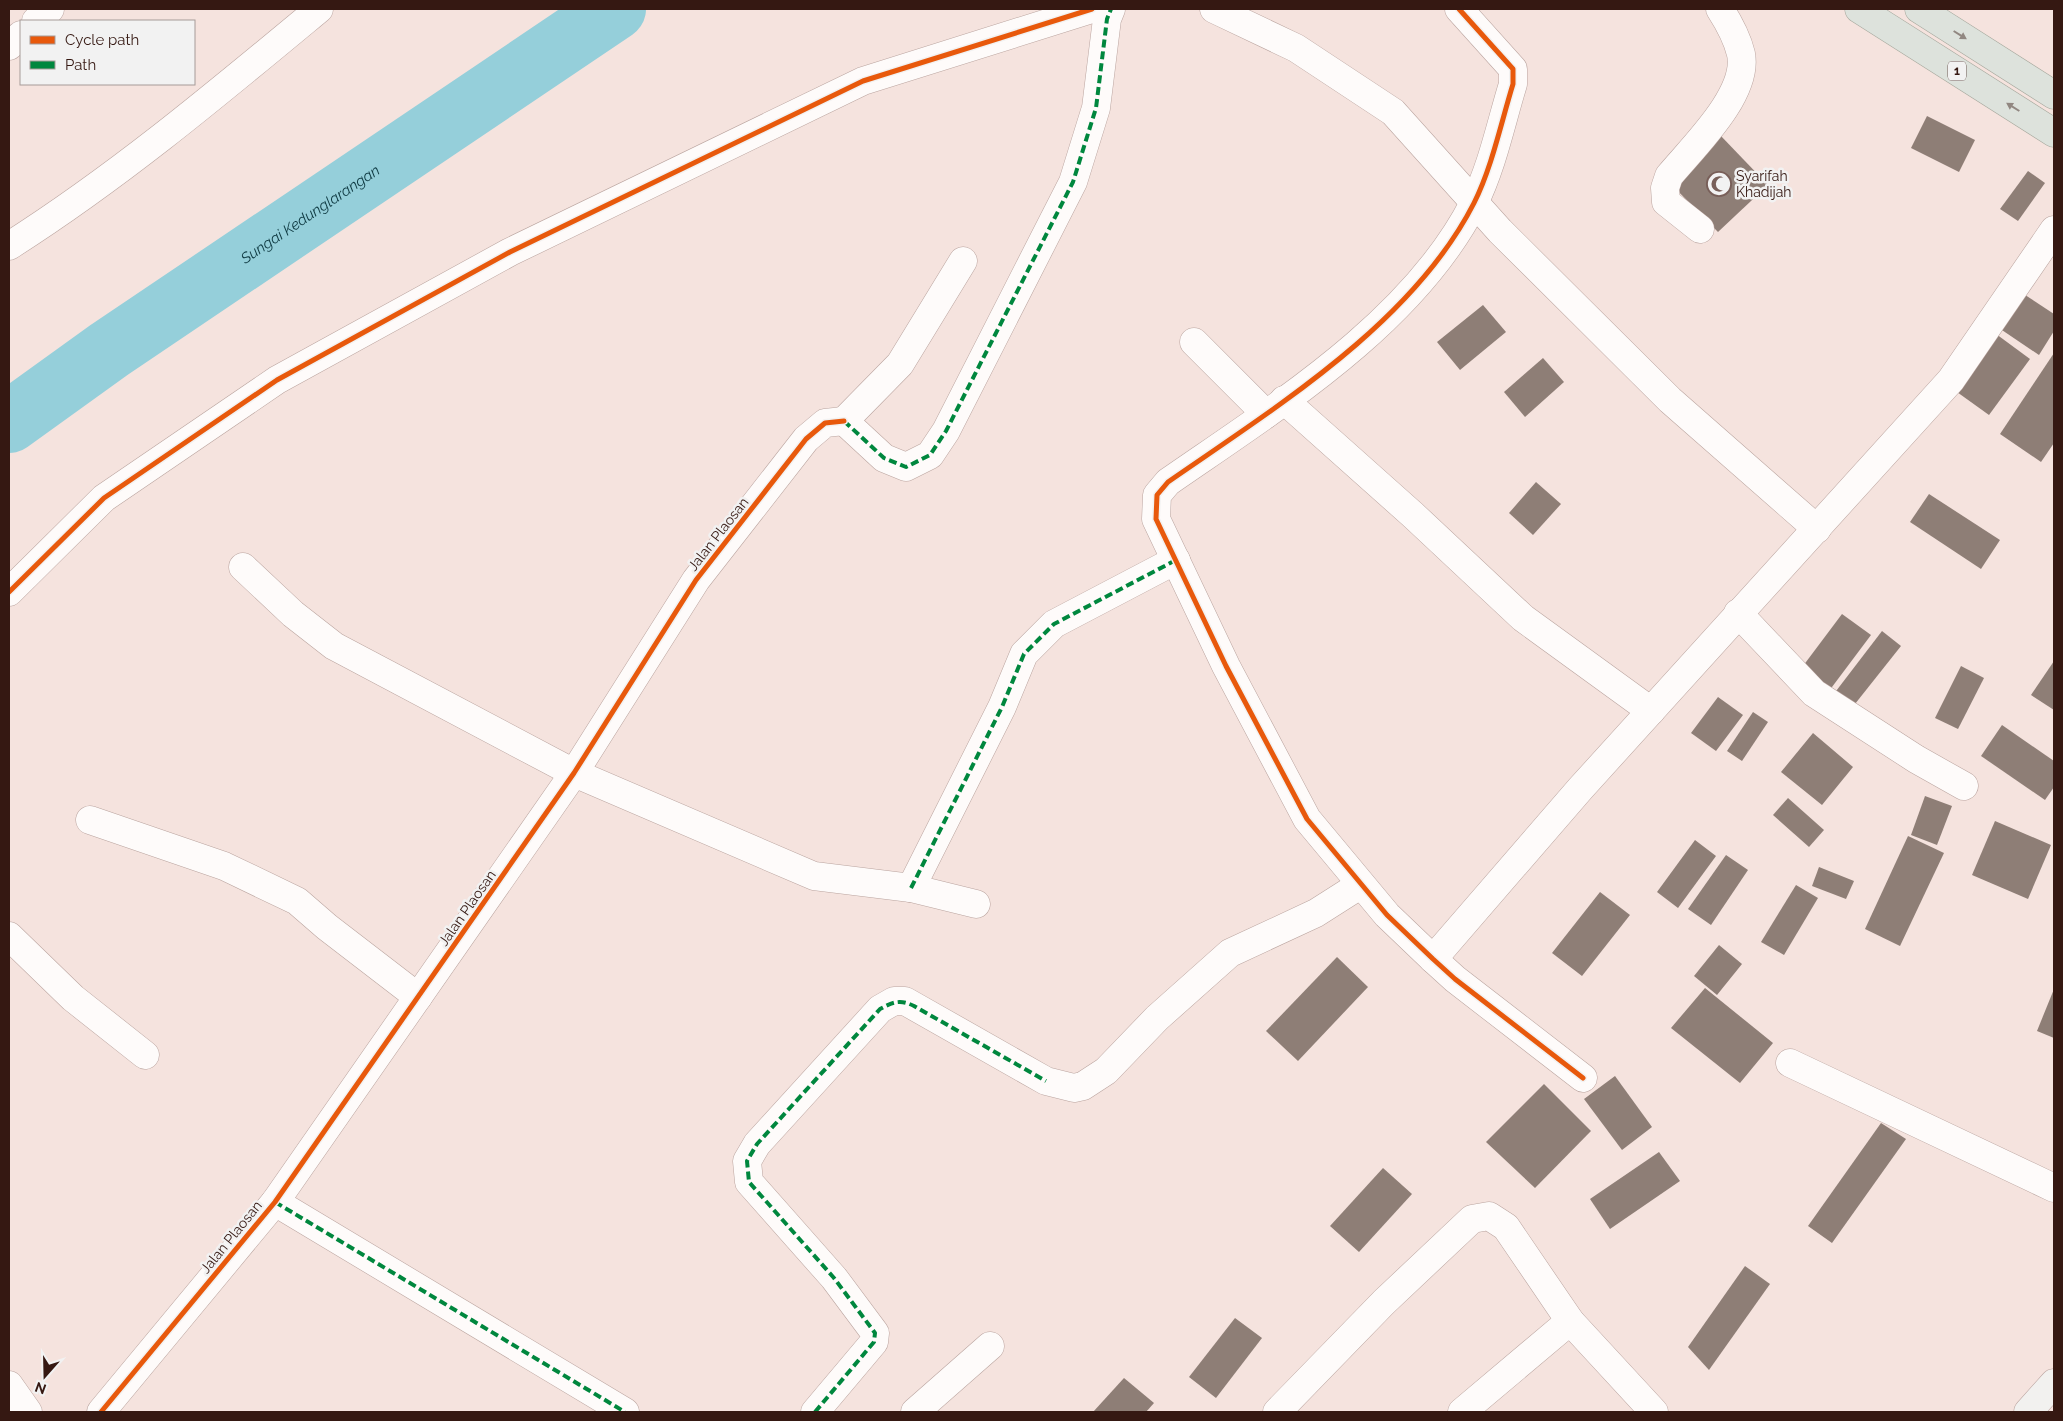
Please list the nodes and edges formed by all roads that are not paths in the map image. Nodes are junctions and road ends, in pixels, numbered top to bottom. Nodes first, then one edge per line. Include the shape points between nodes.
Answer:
1 (50, 9) edge
2 (318, 9) edge
3 (1092, 9) edge
4 (1111, 9) edge
5 (1214, 9) edge
6 (1459, 9) edge
7 (1720, 9) edge
8 (1859, 9) edge
9 (1919, 9) edge
10 (37, 20) edge
11 (20, 35) edge
12 (9, 46) edge
13 (2054, 95) edge
14 (2054, 133) edge
15 (1474, 202) junction
16 (1700, 229) dead end
17 (2054, 230) edge
18 (9, 246) edge
19 (963, 261) dead end
20 (1194, 342) dead end
21 (1275, 407) junction
22 (844, 420) junction
23 (1817, 528) junction
24 (1176, 560) junction
25 (243, 567) dead end
26 (9, 592) edge
27 (1738, 613) junction
28 (1651, 711) junction
29 (574, 773) junction
30 (1964, 786) dead end
31 (90, 820) dead end
32 (1360, 885) junction
33 (911, 888) junction
34 (976, 904) dead end
35 (9, 936) edge
36 (1433, 959) junction
37 (418, 997) junction
38 (146, 1055) dead end
39 (1790, 1063) dead end
40 (1583, 1078) dead end
41 (2054, 1188) edge
42 (275, 1202) junction
43 (1570, 1321) junction
44 (990, 1346) dead end
45 (2054, 1383) edge
46 (9, 1385) edge
47 (28, 1412) edge
48 (101, 1412) edge
49 (625, 1412) edge
50 (815, 1412) edge
51 (915, 1412) edge
52 (1277, 1412) edge
53 (1462, 1412) edge
54 (1654, 1412) edge
55 (2028, 1412) edge

1 - 10 street
2 - 18 street via 172,129
3 - 26 street via 863,81 510,252 277,380 104,498
4 - 22 street via 1096,108 1072,182 946,431 930,455 906,467 884,458
5 - 15 street via 1296,48 1392,112
6 - 15 street via 1513,69 1514,84
7 - 16 street via 1734,31 1741,56 1738,82 1726,107 1669,176 1665,188 1666,202
14 -> 8 highway, 1
9 -> 13 highway, 1
11 - 12 street
15 - 21 street via 1444,253 1401,302 1360,342
15 - 23 street via 1670,400
17 - 23 street via 1951,380
19 - 22 street via 900,364
20 - 21 street
21 - 24 street via 1168,482 1157,495 1156,519
21 - 28 street via 1413,515 1523,618
22 - 29 street, Jalan Plaosan via 826,424 806,439 696,580
23 - 27 street
24 - 32 street via 1226,666 1307,819
24 - 33 street via 1054,624 1024,654 1002,707
25 - 29 street via 293,614 334,646
27 - 28 street
27 - 30 street via 1814,693
28 - 36 street
29 - 33 street via 814,876
29 - 37 street, Jalan Plaosan
31 - 37 street via 224,866 297,901
32 - 36 street
32 - 50 street via 1316,913 1230,953 1157,1018 1106,1071 1083,1086 1074,1088 1046,1081 905,1001 894,1001 880,1009 757,1144 747,1161 748,1182 834,1278 875,1333 874,1342
33 - 34 street
35 - 38 street via 73,998
36 - 40 street
37 - 42 street, Jalan Plaosan
39 - 41 street
42 - 48 street, Jalan Plaosan
42 - 49 street
43 - 52 street via 1506,1227 1489,1216 1472,1219 1384,1302
43 - 53 street
43 - 54 street
44 - 51 street
45 - 55 main road
46 - 47 street

